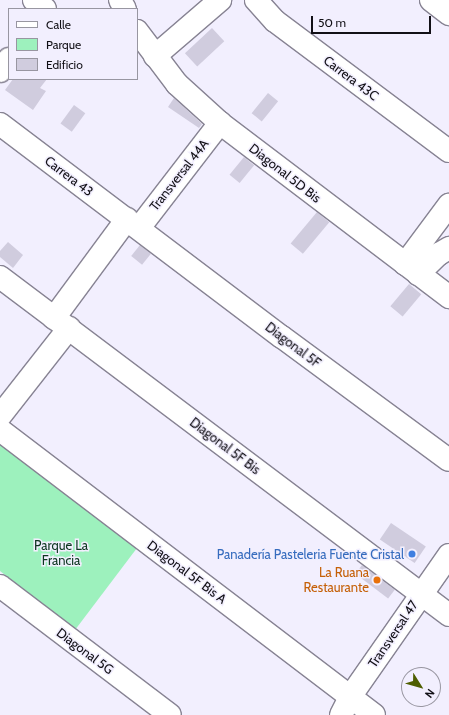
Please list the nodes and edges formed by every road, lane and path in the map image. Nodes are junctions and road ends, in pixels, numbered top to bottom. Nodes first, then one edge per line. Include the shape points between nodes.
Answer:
1 (34, 0) edge
2 (54, 0) edge
3 (220, 0) edge
4 (256, 0) edge
5 (431, 0) edge
6 (45, 8) edge
7 (47, 8) edge
8 (449, 14) edge
9 (138, 32) edge
10 (156, 56) junction
11 (8, 60) edge
12 (0, 71) edge
13 (220, 123) junction
14 (0, 124) edge
15 (449, 151) edge
16 (449, 206) edge
17 (133, 224) junction
18 (449, 248) edge
19 (412, 269) junction
20 (0, 277) edge
21 (449, 297) edge
22 (62, 323) junction
23 (0, 416) edge
24 (0, 430) edge
25 (449, 460) edge
26 (449, 555) edge
27 (0, 586) edge
28 (420, 594) junction
29 (449, 615) edge
30 (345, 706) edge
31 (170, 715) edge
32 (374, 715) edge

1 - 6 street
2 - 7 street
3 - 10 street
4 - 15 street, Carrera 43C via 275,21
5 - 8 street
9 - 10 street, Diagonal 5D Bis
10 - 13 street, Diagonal 5D Bis via 177,84
11 - 12 street
13 - 17 street, Transversal 44A
13 - 19 street, Diagonal 5D Bis
14 - 17 street, Carrera 43
16 - 19 street
17 - 22 street, Transversal 44A
17 - 25 street, Diagonal 5F
18 - 19 street
19 - 21 street, Diagonal 5D Bis
20 - 22 street, Diagonal 5F Bis
22 - 23 street, Transversal 44A
22 - 28 street, Diagonal 5F Bis
24 - 30 street, Diagonal 5F Bis A
26 - 28 street, Transversal 47
27 - 31 street, Diagonal 5G
28 - 29 street, Diagonal 5F Bis
28 - 30 street, Transversal 47
30 - 32 street, Diagonal 5F Bis A

